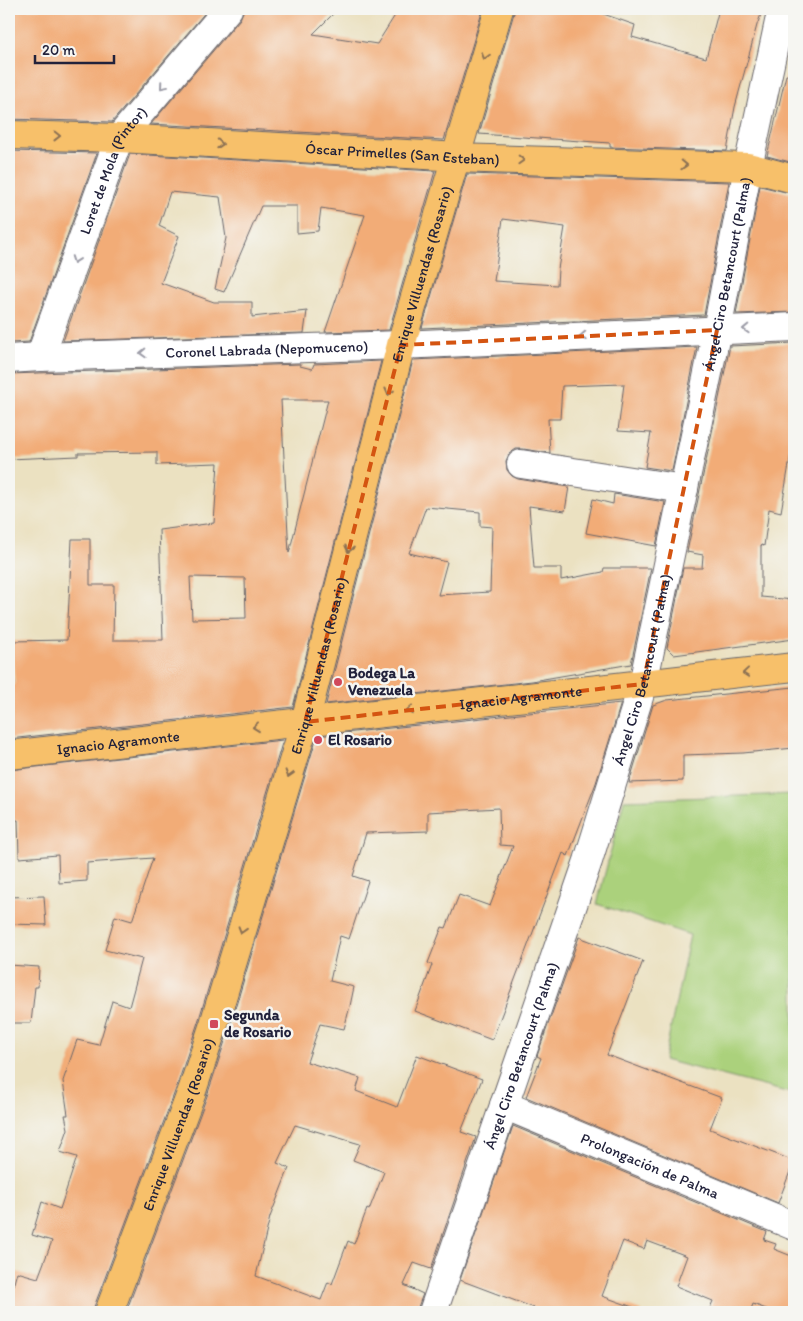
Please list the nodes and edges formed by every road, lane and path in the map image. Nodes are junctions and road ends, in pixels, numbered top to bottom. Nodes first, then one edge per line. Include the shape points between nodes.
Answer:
1 (228, 9) edge
2 (499, 9) edge
3 (784, 9) edge
4 (9, 135) edge
5 (119, 138) junction
6 (455, 158) junction
7 (748, 167) junction
8 (794, 179) edge
9 (794, 327) edge
10 (717, 330) junction
11 (402, 345) junction
12 (40, 357) junction
13 (9, 359) edge
14 (521, 464) dead end
15 (684, 489) junction
16 (794, 667) edge
17 (643, 684) junction
18 (305, 722) junction
19 (9, 755) edge
20 (504, 1105) junction
21 (794, 1226) edge
22 (109, 1312) edge
23 (433, 1312) edge

1 -> 5 street, Loret de Mola (Pintor)
2 -> 6 main road, Enrique Villuendas (Rosario)
3 - 7 street, Ángel Ciro Betancourt (Palma)
4 -> 5 main road, Óscar Primelles (San Esteban)
5 -> 6 main road, Óscar Primelles (San Esteban)
5 -> 12 street, Loret de Mola (Pintor)
6 -> 7 main road, Óscar Primelles (San Esteban)
6 - 11 main road, Enrique Villuendas (Rosario)
7 - 8 main road, Óscar Primelles (San Esteban)
7 - 10 street, Ángel Ciro Betancourt (Palma)
9 -> 10 street, Coronel Labrada (Nepomuceno)
10 -> 11 street, Coronel Labrada (Nepomuceno)
10 - 15 street, Ángel Ciro Betancourt (Palma)
11 -> 12 street, Coronel Labrada (Nepomuceno)
11 -> 18 main road, Enrique Villuendas (Rosario)
12 - 13 street, Coronel Labrada (Nepomuceno)
14 - 15 street
15 - 17 street, Ángel Ciro Betancourt (Palma)
16 -> 17 main road, Ignacio Agramonte
17 -> 18 main road, Ignacio Agramonte
17 - 20 street, Ángel Ciro Betancourt (Palma) via 588,861
18 -> 19 main road, Ignacio Agramonte
18 -> 22 main road, Enrique Villuendas (Rosario) via 192,1091
20 - 21 street, Prolongación de Palma
20 - 23 street, Ángel Ciro Betancourt (Palma)

